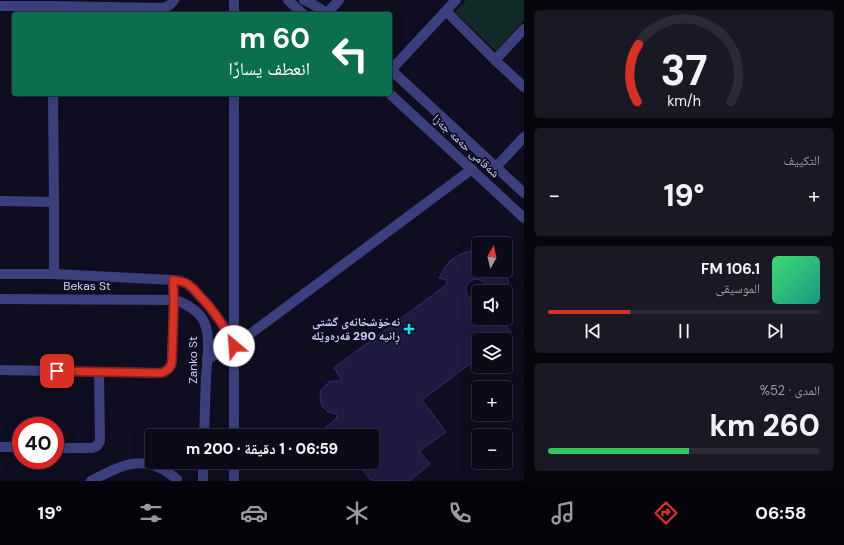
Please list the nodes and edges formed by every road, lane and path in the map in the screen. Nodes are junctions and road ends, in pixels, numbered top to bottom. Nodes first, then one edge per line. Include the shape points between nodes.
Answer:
1 (174, 0) edge
2 (234, 0) edge
3 (288, 0) edge
4 (304, 0) edge
5 (339, 0) edge
6 (456, 0) edge
7 (316, 2) edge
8 (4, 4) edge
9 (52, 10) edge
10 (446, 11) junction
11 (234, 12) edge
12 (301, 12) edge
13 (325, 12) edge
14 (329, 12) edge
15 (524, 29) edge
16 (495, 60) junction
17 (392, 67) edge
18 (392, 71) edge
19 (524, 87) edge
20 (53, 96) edge
21 (234, 96) edge
22 (392, 96) edge
23 (524, 136) edge
24 (496, 167) junction
25 (472, 169) junction
26 (524, 193) edge
27 (0, 202) edge
28 (54, 202) junction
29 (524, 218) edge
30 (0, 274) edge
31 (54, 274) junction
32 (173, 280) junction
33 (0, 299) edge
34 (174, 300) junction
35 (234, 346) junction
36 (207, 359) junction
37 (0, 370) edge
38 (99, 372) junction
39 (204, 429) edge
40 (234, 429) edge
41 (12, 447) edge
42 (1, 448) edge
43 (64, 448) edge
44 (203, 469) edge
45 (234, 469) edge
46 (177, 479) dead end
47 (91, 481) edge
48 (203, 481) edge
49 (234, 481) edge

1 - 9 street via 160,8
2 - 11 street
3 - 12 street
4 - 7 street
5 - 14 street
6 - 10 street
7 - 13 street
8 - 9 street
10 - 16 street
10 - 17 street
15 - 16 street
16 - 19 street
18 - 24 street, شەقامی حەمە جەزا
20 - 28 street
21 - 35 street
22 - 25 street, شەقامی حەمە جەزا
23 - 24 street
24 - 26 street, شەقامی حەمە جەزا
25 - 29 street, شەقامی حەمە جەزا
25 - 35 street
27 - 28 street
28 - 31 street
30 - 31 street, Bekas St
31 - 32 street, Bekas St
32 - 34 street
32 - 35 street via 187,284 209,306 228,332
33 - 34 street, Bekas St
34 - 36 street, Zanko St via 189,306 201,317 207,333
34 - 38 street via 172,364 166,372
35 - 36 street
35 - 40 street
36 - 39 street, Zanko St
37 - 38 street
38 - 43 street via 100,442 92,448
41 - 42 street
44 - 48 street
45 - 49 street
46 - 47 street via 162,469 140,463 118,467

